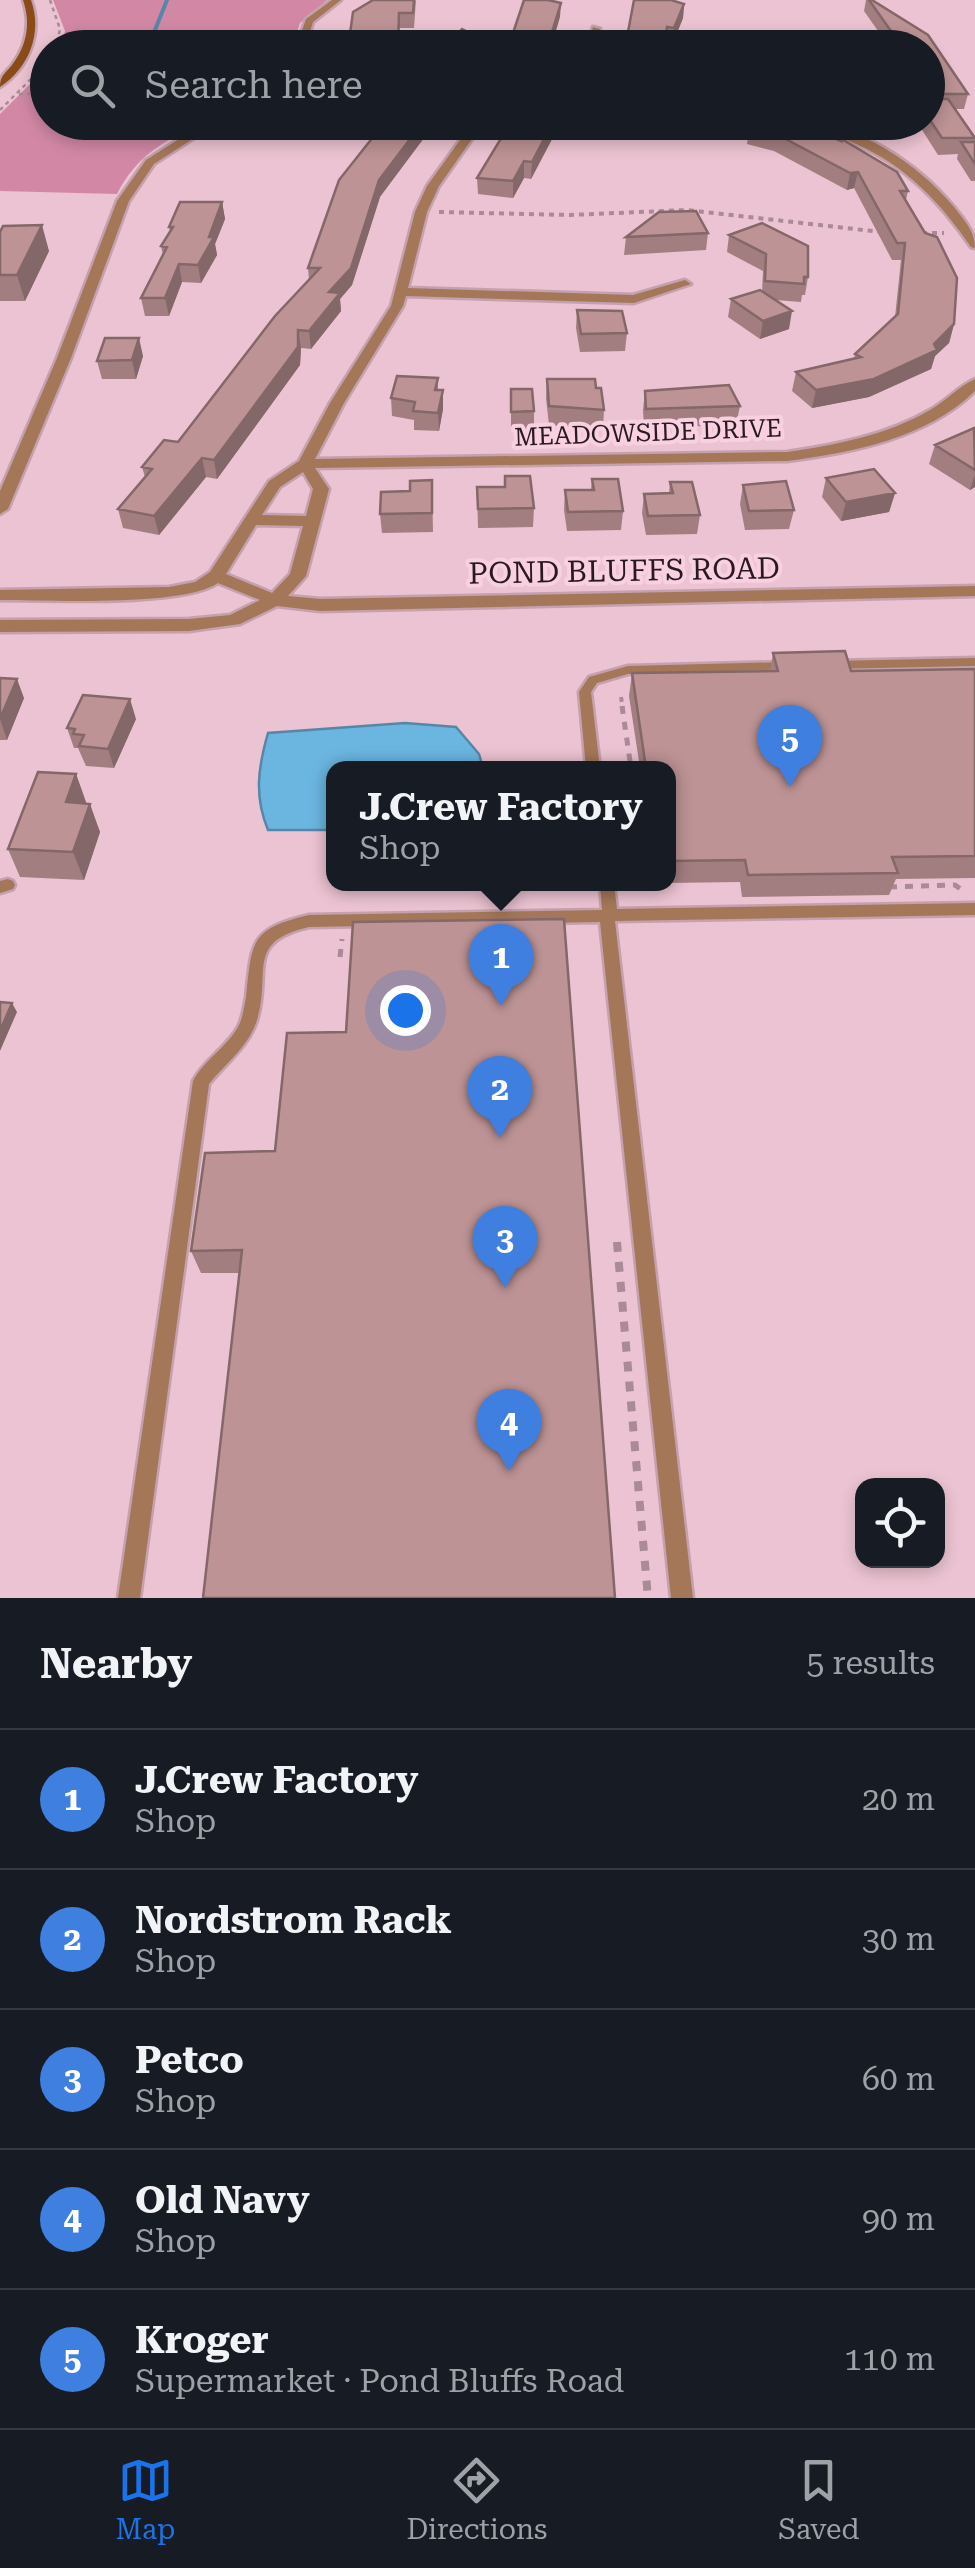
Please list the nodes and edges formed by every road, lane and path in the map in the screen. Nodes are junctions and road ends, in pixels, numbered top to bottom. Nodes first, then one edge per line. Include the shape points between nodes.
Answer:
1 (27, 0) edge
2 (50, 0) edge
3 (336, 0) edge
4 (32, 30) edge
5 (60, 30) edge
6 (306, 30) edge
7 (30, 44) edge
8 (0, 84) edge
9 (19, 94) dead end
10 (30, 94) edge
11 (185, 140) edge
12 (466, 140) edge
13 (852, 140) edge
14 (421, 212) junction
15 (970, 226) edge
16 (896, 232) edge
17 (912, 233) edge
18 (944, 233) dead end
19 (975, 244) edge
20 (685, 284) dead end
21 (403, 292) junction
22 (975, 383) edge
23 (969, 399) edge
24 (304, 464) junction
25 (0, 509) edge
26 (252, 520) junction
27 (312, 521) junction
28 (216, 576) junction
29 (975, 592) edge
30 (0, 595) edge
31 (275, 600) junction
32 (0, 626) edge
33 (975, 662) edge
34 (802, 666) edge
35 (821, 666) edge
36 (621, 696) dead end
37 (593, 761) edge
38 (630, 761) edge
39 (607, 891) edge
40 (975, 908) edge
41 (609, 914) junction
42 (360, 938) edge
43 (340, 957) dead end
44 (616, 1237) dead end
45 (129, 1598) edge
46 (648, 1598) edge
47 (682, 1598) edge

1 - 4 main road
2 - 5 path
3 - 6 street
7 - 8 main road
9 - 10 path
11 - 25 street via 150,162 123,201
12 - 14 street
13 - 15 street via 915,174
14 - 16 path via 687,210
14 - 21 street
15 - 19 street
17 - 18 path
20 - 21 street via 634,299
21 - 24 street
22 - 23 street, MEADOWSIDE DRIVE
23 - 24 street, MEADOWSIDE DRIVE via 874,438 772,456
24 - 26 street via 274,484
24 - 27 street via 321,489
26 - 27 street
26 - 28 street
27 - 31 street via 298,576
28 - 30 street via 200,588 169,592
28 - 31 street
29 - 31 street, POND BLUFFS ROAD via 340,605
31 - 32 street via 234,620 189,625
33 - 35 lane
34 - 37 lane via 628,670 593,680 584,692
36 - 38 path
39 - 41 lane
40 - 41 lane
41 - 45 lane via 308,921 266,938 256,956 249,1020 201,1081
41 - 47 lane
42 - 43 path via 342,938
44 - 46 path

